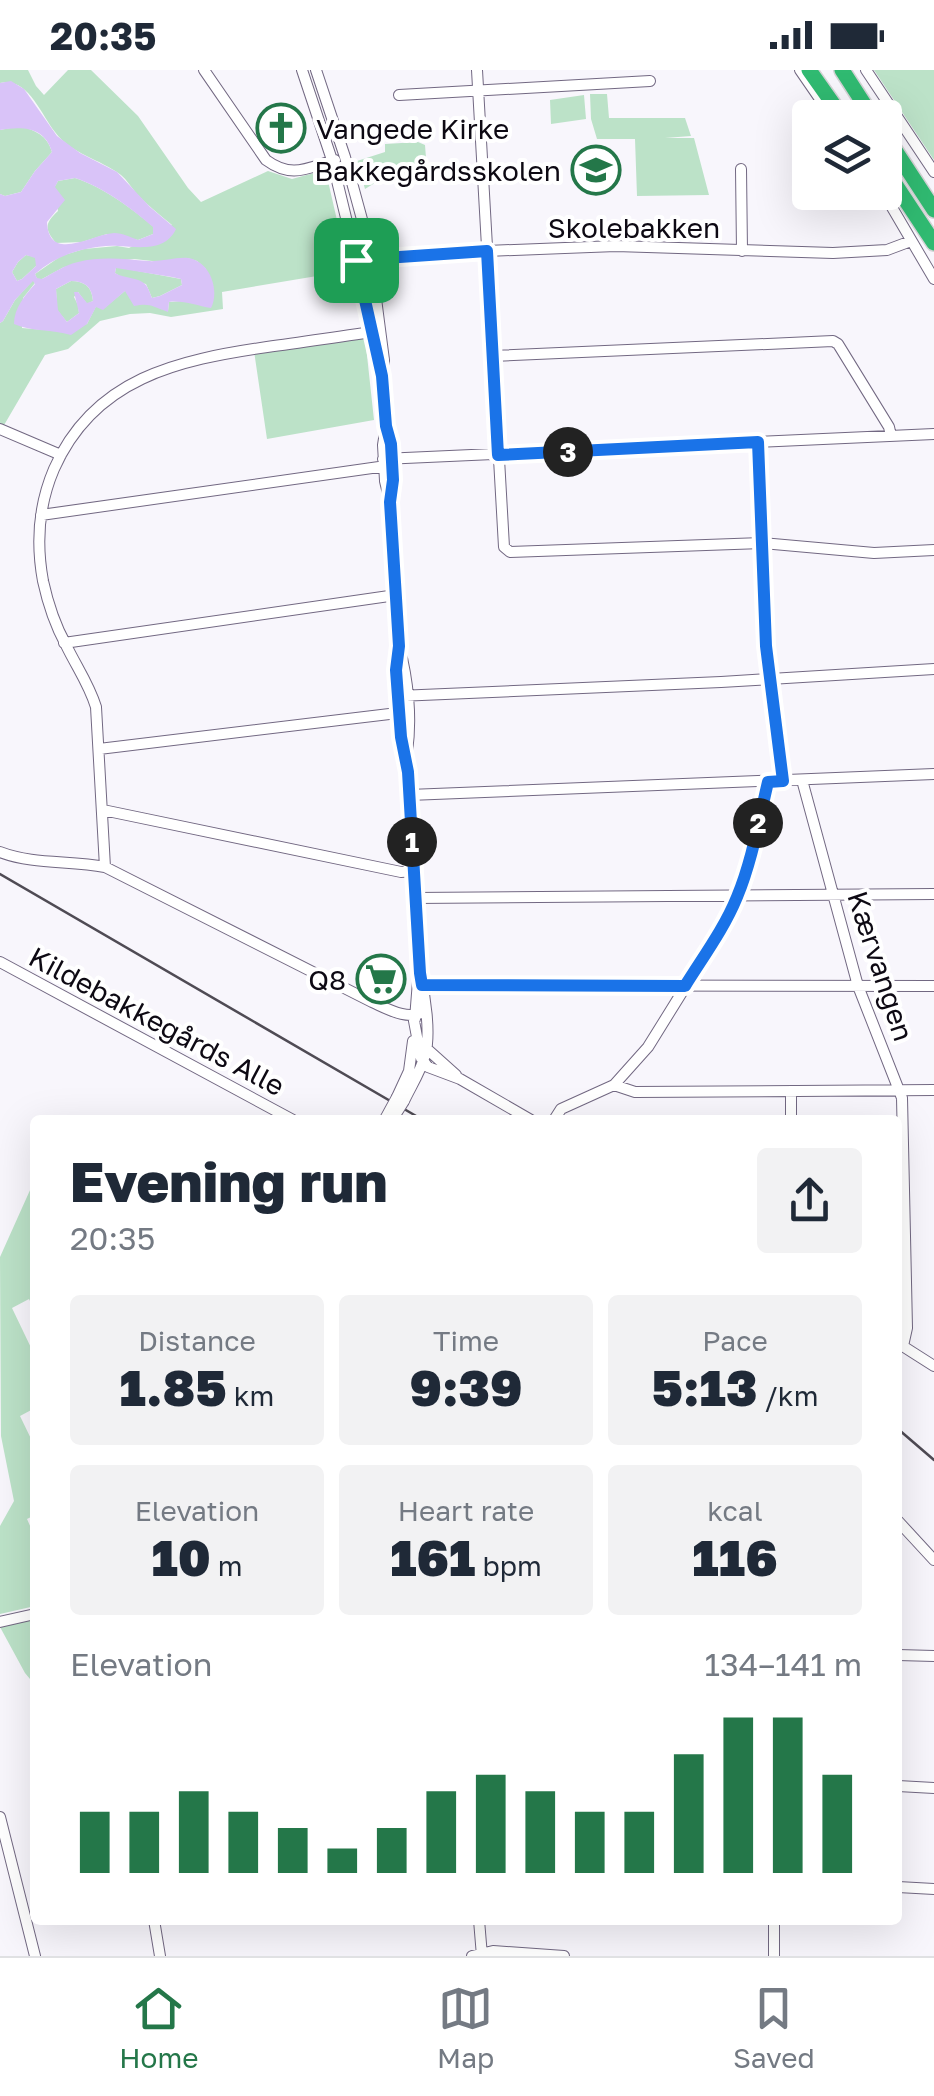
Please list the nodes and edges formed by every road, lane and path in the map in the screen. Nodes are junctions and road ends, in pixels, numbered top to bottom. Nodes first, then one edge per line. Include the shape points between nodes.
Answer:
1 (204, 70) edge
2 (302, 70) edge
3 (316, 70) edge
4 (477, 70) edge
5 (800, 70) edge
6 (809, 70) edge
7 (820, 70) edge
8 (842, 70) edge
9 (852, 70) edge
10 (866, 70) edge
11 (650, 82) dead end
12 (478, 90) junction
13 (399, 95) dead end
14 (821, 100) edge
15 (830, 100) edge
16 (839, 100) edge
17 (861, 100) edge
18 (872, 100) edge
19 (902, 147) edge
20 (346, 157) junction
21 (332, 160) junction
22 (902, 161) edge
23 (741, 169) dead end
24 (934, 172) edge
25 (902, 195) edge
26 (924, 195) junction
27 (893, 210) edge
28 (934, 210) edge
29 (911, 241) junction
30 (934, 243) edge
31 (487, 251) junction
32 (742, 251) junction
33 (372, 258) junction
34 (356, 260) junction
35 (934, 279) edge
36 (377, 331) junction
37 (493, 356) junction
38 (0, 429) edge
39 (934, 434) edge
40 (891, 436) junction
41 (758, 442) junction
42 (60, 455) junction
43 (498, 455) junction
44 (388, 463) junction
45 (41, 516) junction
46 (762, 543) junction
47 (934, 550) edge
48 (396, 595) junction
49 (64, 643) junction
50 (934, 669) edge
51 (772, 679) junction
52 (403, 696) junction
53 (404, 712) junction
54 (99, 749) junction
55 (934, 774) edge
56 (802, 780) junction
57 (783, 781) junction
58 (768, 782) junction
59 (409, 795) junction
60 (103, 810) junction
61 (0, 852) edge
62 (105, 867) junction
63 (414, 871) junction
64 (934, 894) edge
65 (738, 895) junction
66 (833, 895) junction
67 (415, 898) junction
68 (0, 962) edge
69 (420, 981) junction
70 (685, 986) junction
71 (858, 986) junction
72 (934, 986) edge
73 (417, 1014) junction
74 (427, 1049) junction
75 (423, 1062) junction
76 (436, 1065) junction
77 (410, 1071) junction
78 (460, 1078) junction
79 (614, 1086) junction
80 (900, 1090) junction
81 (934, 1090) edge
82 (791, 1091) junction
83 (402, 1099) junction
84 (284, 1115) edge
85 (391, 1115) edge
86 (522, 1115) edge
87 (557, 1115) edge
88 (791, 1115) edge
89 (902, 1340) edge
90 (902, 1346) edge
91 (902, 1346) edge
92 (934, 1358) edge
93 (934, 1366) edge
94 (902, 1525) edge
95 (934, 1560) edge
96 (30, 1615) edge
97 (0, 1622) edge
98 (902, 1655) edge
99 (934, 1656) edge
100 (902, 1786) edge
101 (934, 1788) edge
102 (0, 1817) edge
103 (902, 1887) edge
104 (934, 1889) edge
105 (155, 1925) edge
106 (479, 1925) edge
107 (774, 1925) edge
108 (478, 1955) edge
109 (35, 1956) edge
110 (160, 1956) edge
111 (564, 1956) edge
112 (774, 1956) edge

1 - 21 street via 278,170 302,171
2 - 21 street
3 - 20 street
4 - 12 street
5 - 14 street
6 - 15 highway
7 - 16 highway
8 - 17 highway
9 - 18 highway
10 - 24 street
11 - 12 street
12 - 13 street
12 - 31 street
19 - 26 highway via 928,187
20 - 21 street
20 - 33 street
21 - 34 street
22 - 26 highway
23 - 32 street
25 - 30 highway
26 - 28 highway
27 - 29 street
29 - 32 street, Skolebakken via 887,250
29 - 35 street
31 - 32 street, Skolebakken
31 - 33 street, Skolebakken
31 - 37 street
33 - 34 street, Skolebakken
33 - 36 street
34 - 36 street
36 - 42 street via 212,355 149,374 98,408
36 - 44 street
37 - 40 street via 833,341
37 - 43 street
38 - 42 street
39 - 40 street
40 - 41 street
41 - 43 street
41 - 46 street
42 - 45 street
43 - 44 street
43 - 46 street via 504,547 510,552
44 - 45 street
44 - 48 street via 384,481
45 - 49 street via 42,576
46 - 47 street
46 - 51 street
48 - 49 street
48 - 52 street
49 - 54 street via 96,707
50 - 51 street
51 - 52 street
51 - 57 street
52 - 53 street
53 - 54 street
53 - 59 street
54 - 60 street
55 - 56 street
56 - 57 street
56 - 66 street, Kærvangen
57 - 58 street
58 - 59 street
58 - 65 street
59 - 63 street
60 - 62 street
60 - 63 street
61 - 62 street
62 - 73 street via 386,1008
63 - 67 street
64 - 66 street
65 - 66 street
65 - 67 street
65 - 70 street
66 - 71 street, Kærvangen
67 - 69 street
68 - 84 street, Kildebakkegårds Alle
69 - 70 street
69 - 73 street
70 - 71 street
70 - 79 street via 648,1047
71 - 72 street
71 - 80 street, Kærvangen
73 - 74 street
73 - 75 street
73 - 77 street
74 - 75 street
74 - 76 street
75 - 76 street
75 - 77 street
75 - 78 street
75 - 83 street
76 - 78 street
76 - 83 street
77 - 83 street
78 - 86 street
79 - 82 street via 635,1092
79 - 87 street
80 - 81 street
80 - 82 street
80 - 89 street, Kærvangen via 907,1328
82 - 88 street
83 - 85 street, bridge
90 - 92 street
91 - 93 street
94 - 95 street
96 - 97 street
98 - 99 street
100 - 101 street
102 - 109 street
103 - 104 street
105 - 110 street
106 - 108 street
107 - 112 street
108 - 111 street

